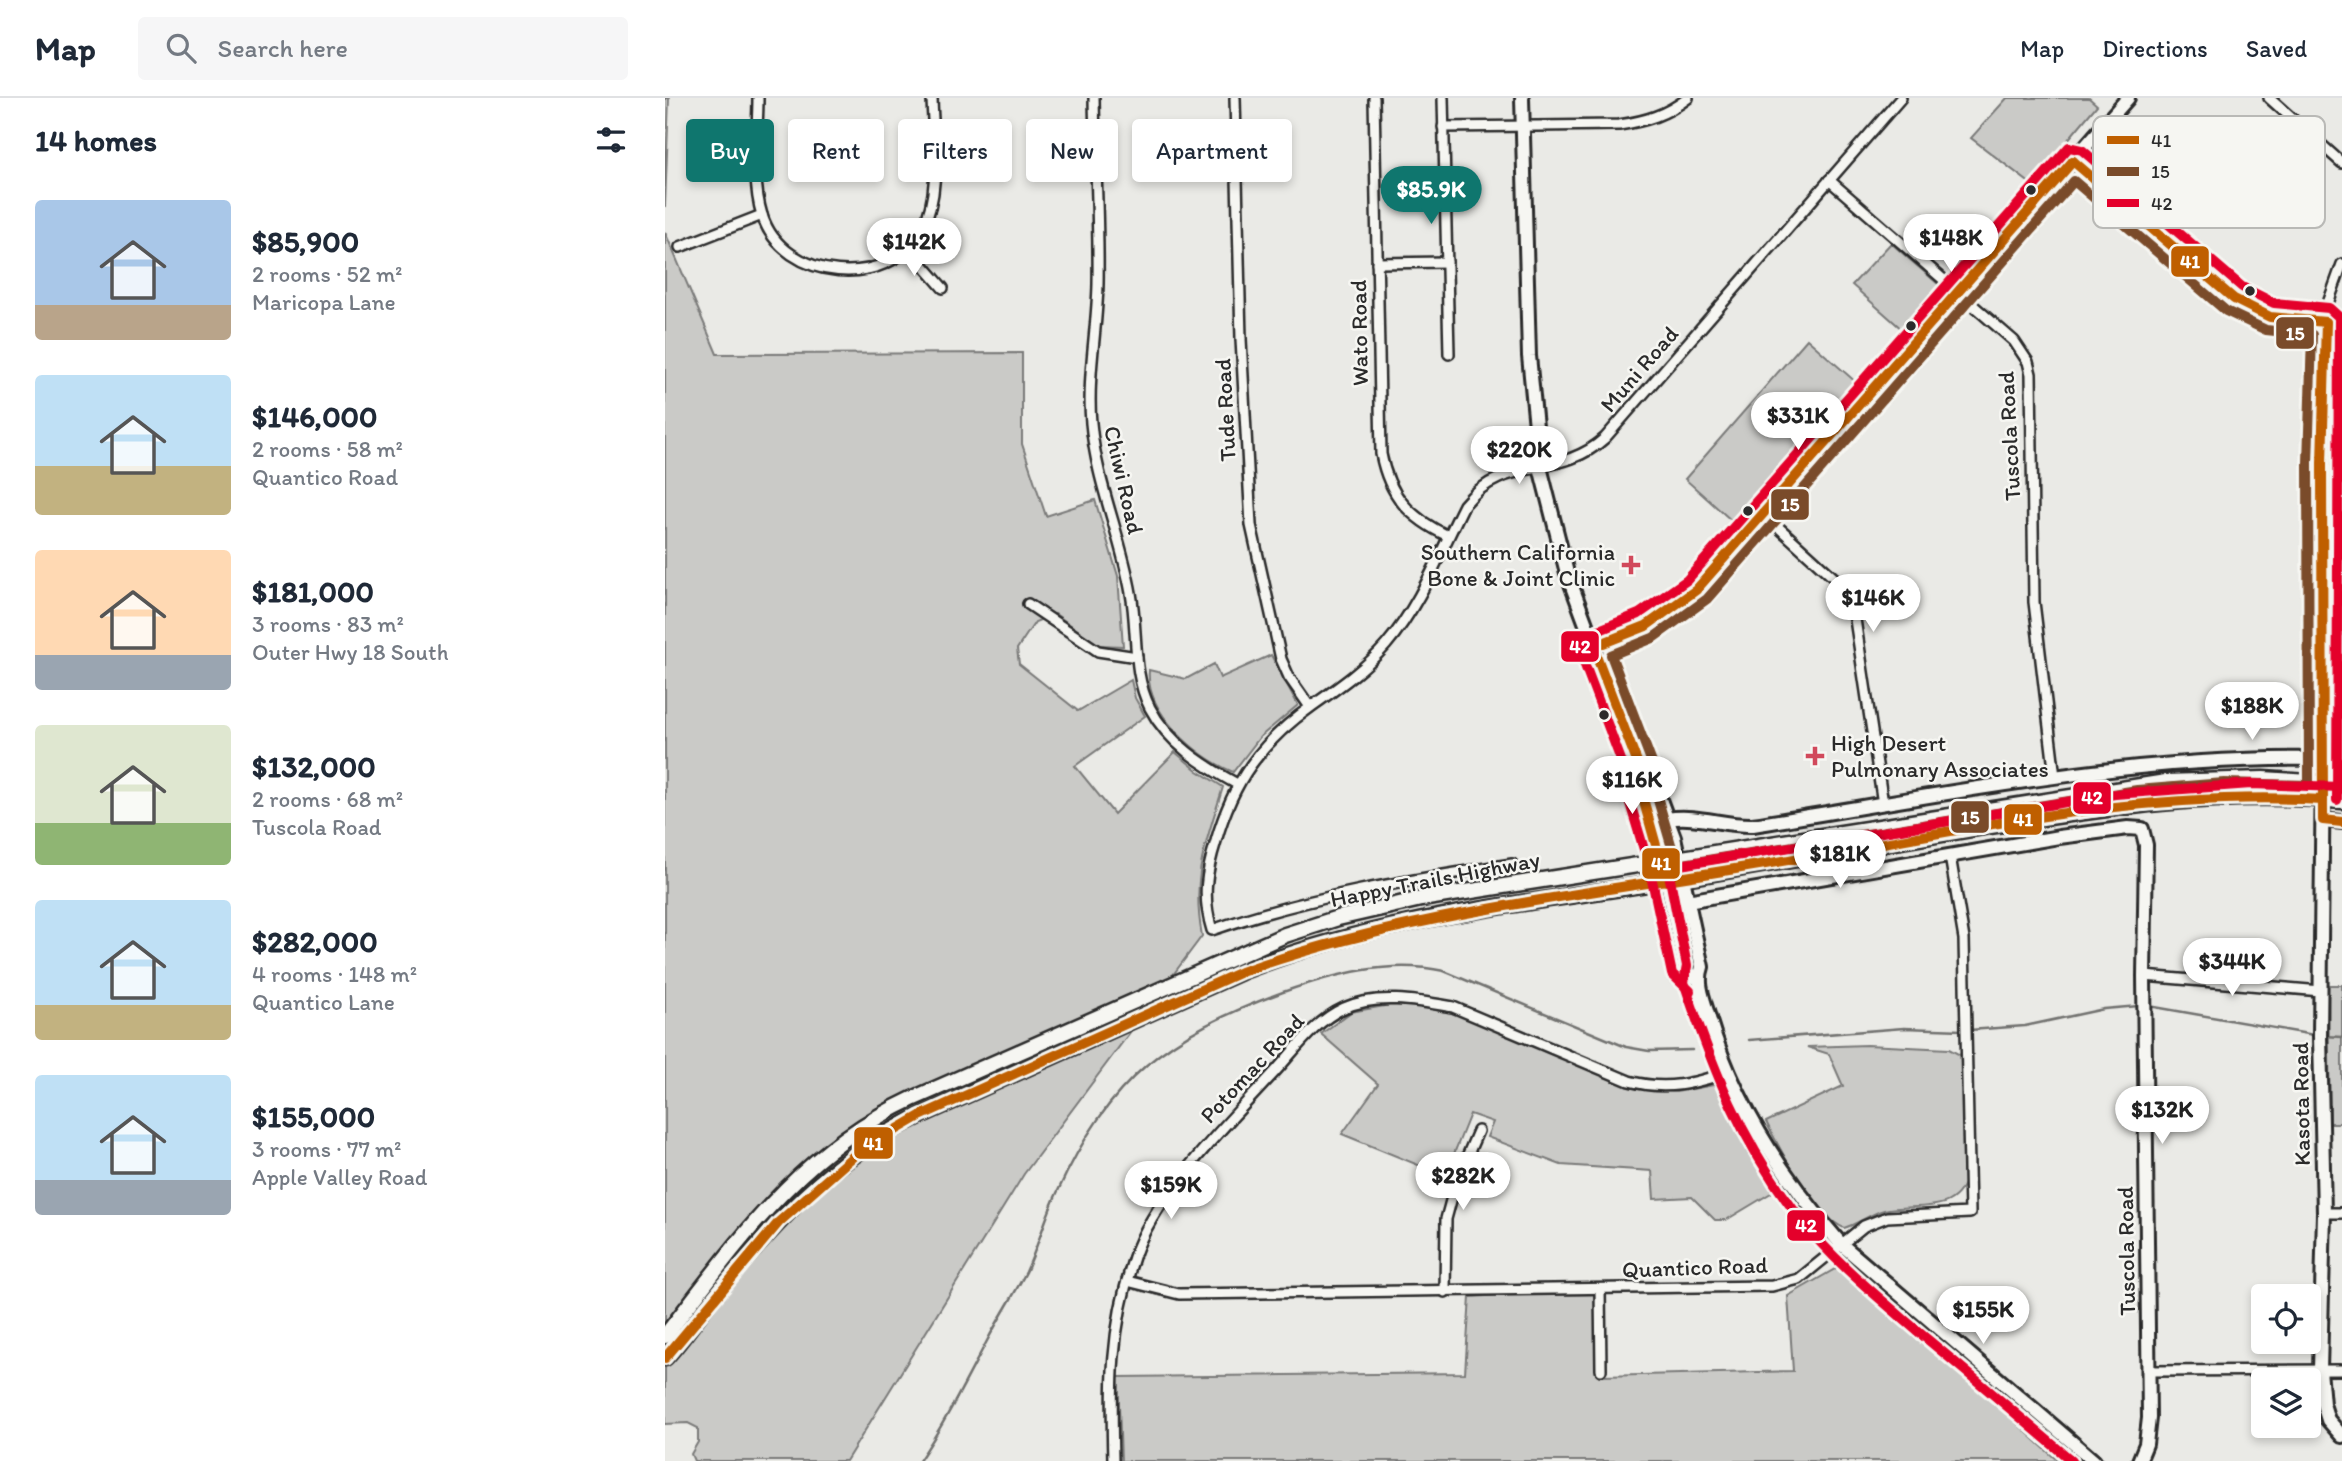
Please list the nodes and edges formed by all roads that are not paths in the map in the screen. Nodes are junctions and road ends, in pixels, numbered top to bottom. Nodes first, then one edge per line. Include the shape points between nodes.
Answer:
1 (758, 98) edge
2 (932, 98) edge
3 (1094, 98) edge
4 (1235, 98) edge
5 (1374, 98) edge
6 (1443, 98) edge
7 (1522, 98) edge
8 (1688, 98) edge
9 (1901, 98) edge
10 (2128, 98) edge
11 (2269, 98) edge
12 (2112, 116) edge
13 (2289, 116) edge
14 (1522, 125) junction
15 (1443, 127) junction
16 (2093, 138) edge
17 (2325, 148) edge
18 (2073, 161) junction
19 (2342, 163) edge
20 (2093, 178) edge
21 (1829, 180) junction
22 (762, 215) junction
23 (2151, 228) edge
24 (680, 247) dead end
25 (908, 248) junction
26 (1447, 262) junction
27 (1377, 263) junction
28 (2342, 264) edge
29 (943, 288) dead end
30 (1958, 291) junction
31 (2326, 322) junction
32 (1449, 354) dead end
33 (1540, 467) junction
34 (1765, 515) junction
35 (1448, 536) junction
36 (1028, 604) dead end
37 (1594, 647) junction
38 (1137, 657) junction
39 (1310, 707) junction
40 (2323, 759) junction
41 (1639, 767) junction
42 (2055, 777) junction
43 (2324, 782) junction
44 (1237, 784) junction
45 (2342, 784) edge
46 (2323, 800) junction
47 (2342, 801) edge
48 (1883, 804) junction
49 (1667, 820) junction
50 (2323, 820) junction
51 (2342, 821) edge
52 (1950, 856) junction
53 (1679, 861) junction
54 (1663, 863) junction
55 (1512, 864) dead end
56 (1682, 879) junction
57 (1666, 881) junction
58 (1687, 901) junction
59 (2144, 976) junction
60 (1698, 979) junction
61 (2321, 991) junction
62 (1729, 1072) junction
63 (1478, 1130) dead end
64 (2324, 1213) junction
65 (2342, 1213) edge
66 (1841, 1244) junction
67 (1126, 1282) junction
68 (1600, 1289) junction
69 (1445, 1292) junction
70 (665, 1336) edge
71 (665, 1358) edge
72 (2320, 1368) edge
73 (1601, 1370) dead end
74 (2251, 1370) edge
75 (2321, 1370) edge
76 (2342, 1370) edge
77 (2148, 1371) junction
78 (2321, 1381) edge
79 (2342, 1436) edge
80 (1113, 1461) edge
81 (2094, 1461) edge
82 (2139, 1461) edge

1 - 22 street
2 - 25 street via 934,191 930,212
3 - 38 street, Chiwi Road via 1098,285 1090,420 1096,462 1130,589
4 - 39 street, Tude Road via 1251,525 1281,659
5 - 27 street, Wato Road
6 - 15 street
7 - 14 street
8 - 14 street via 1667,113 1644,121
9 - 21 street, Muni Road
10 - 12 street
11 - 13 street
14 - 15 street
14 - 33 street via 1529,356
15 - 26 street
16 - 18 street
17 - 19 street
18 - 20 street
18 - 30 street
21 - 30 street, Tuscola Road
21 - 33 street, Muni Road via 1605,438 1574,459
22 - 24 street
22 - 25 street via 778,240 808,264 843,272 880,266
23 - 31 street via 2234,299 2270,317
25 - 29 street
26 - 27 street
26 - 32 street
27 - 35 street, Wato Road via 1385,472 1394,496 1404,507
28 - 31 street, Kasota Road
30 - 34 street
30 - 42 street, Tuscola Road via 2014,341 2031,374 2034,602
31 - 40 street, Kasota Road
33 - 35 street, Muni Road via 1486,482 1464,505
33 - 37 street via 1556,536
34 - 37 street via 1675,608 1646,626
34 - 48 street via 1845,588 1853,606
35 - 39 street, Muni Road via 1412,610 1395,634 1347,681
36 - 38 street via 1098,651
37 - 41 street
38 - 44 street, Chiwi Road via 1140,685 1165,729 1204,766
39 - 44 street, Muni Road via 1277,734
40 - 42 street via 2200,760
40 - 43 street, Kasota Road
41 - 49 street via 1650,773
41 - 54 street via 1637,777
42 - 48 street
43 - 45 main road, Happy Trails Highway
43 - 46 street, Kasota Road
43 - 53 main road, Happy Trails Highway via 2166,782
44 - 55 street, Muni Road via 1206,875 1205,910 1212,930 1337,892
46 - 47 main road, Happy Trails Highway
46 - 50 street, Kasota Road
46 - 56 main road, Happy Trails Highway via 2225,797 2167,801
48 - 49 street via 1753,825 1730,826 1695,816
49 - 53 street
50 - 51 street
50 - 61 street, Kasota Road
52 - 58 street
52 - 59 street, Tuscola Road via 2100,831 2142,829 2146,845
52 - 66 street, Quantico Road via 1964,939 1970,1213 1887,1217 1864,1226
53 - 54 main road, Happy Trails Highway
53 - 56 street
54 - 57 street
54 - 70 main road, Happy Trails Highway via 1421,899 1338,918 1235,956 905,1102 823,1153 792,1181 747,1230
56 - 57 main road, Happy Trails Highway
56 - 58 street
57 - 60 street via 1685,970
57 - 71 main road, Happy Trails Highway via 1459,911 1330,940 1241,972 906,1123 835,1168 805,1195
58 - 60 street via 1702,967
59 - 61 street
59 - 77 street, Tuscola Road
60 - 62 street
61 - 64 street, Kasota Road
62 - 66 street via 1779,1164
62 - 67 street, Potomac Road via 1690,1085 1653,1088 1453,1007 1398,1000 1344,1008 1321,1022 1173,1189 1135,1253
63 - 69 street via 1446,1219
64 - 65 street
64 - 72 street, Kasota Road
66 - 68 street, Quantico Road via 1799,1279 1772,1286
66 - 81 street
67 - 69 street, Quantico Road via 1179,1294
67 - 80 street, Potomac Road via 1111,1371
68 - 69 street, Quantico Road
68 - 73 street
74 - 77 street
75 - 76 street
77 - 82 street, Tuscola Road via 2149,1418
78 - 79 street, Kasota Road via 2329,1420

